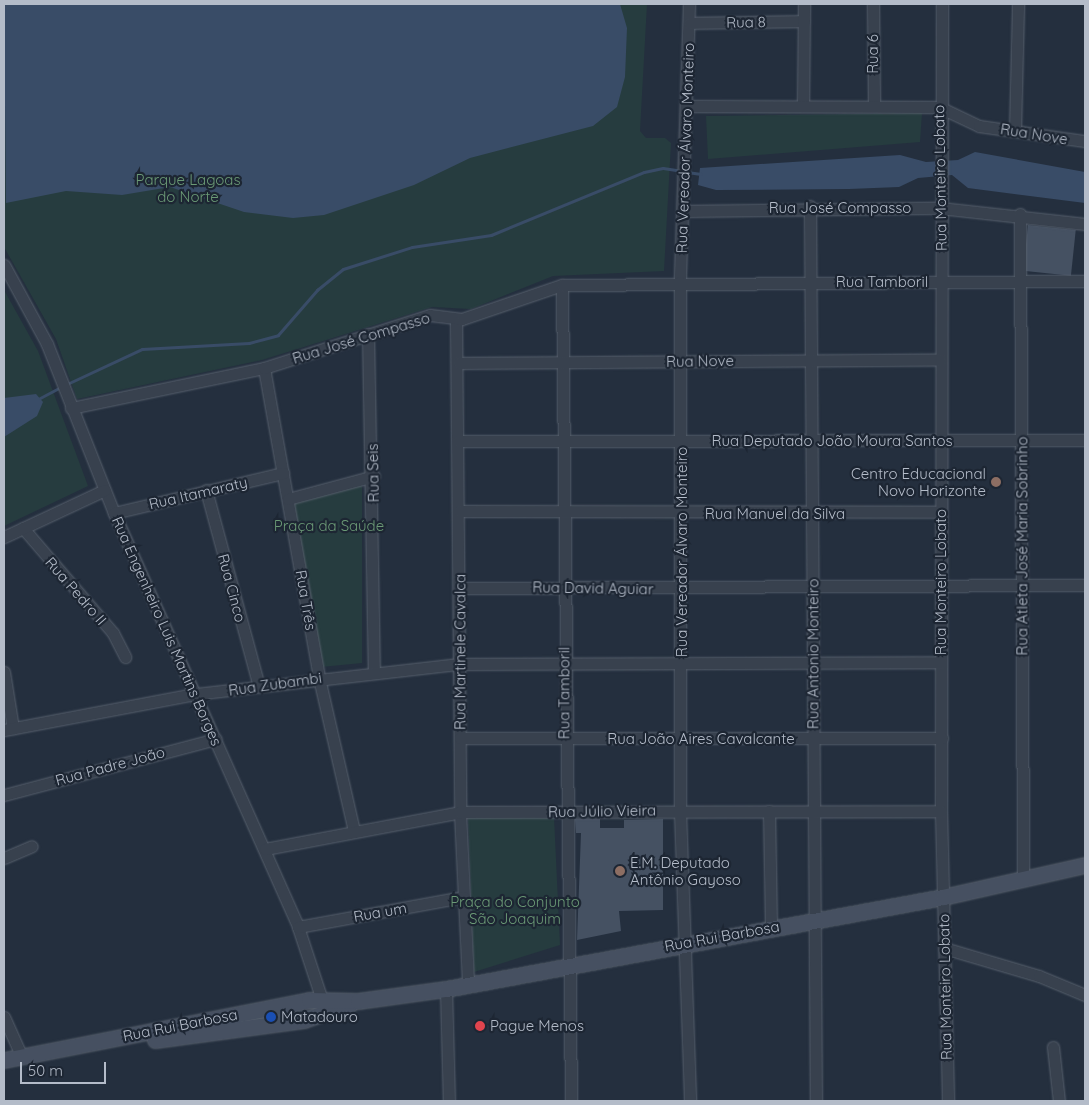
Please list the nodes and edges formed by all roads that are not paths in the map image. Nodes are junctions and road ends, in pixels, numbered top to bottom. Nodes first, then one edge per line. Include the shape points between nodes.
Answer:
1 (689, 4) edge
2 (804, 4) edge
3 (874, 4) edge
4 (942, 4) edge
5 (1018, 4) edge
6 (804, 21) junction
7 (689, 23) junction
8 (803, 105) junction
9 (874, 105) junction
10 (688, 106) junction
11 (939, 107) junction
12 (1015, 130) junction
13 (1085, 141) edge
14 (810, 206) junction
15 (940, 208) junction
16 (683, 211) junction
17 (1020, 214) junction
18 (1085, 224) edge
19 (4, 265) edge
20 (1085, 281) edge
21 (680, 282) junction
22 (941, 282) junction
23 (1018, 282) junction
24 (811, 283) junction
25 (562, 285) junction
26 (456, 320) junction
27 (368, 334) junction
28 (812, 359) junction
29 (940, 360) junction
30 (680, 362) junction
31 (459, 363) junction
32 (564, 363) junction
33 (264, 368) junction
34 (69, 403) junction
35 (1085, 440) edge
36 (459, 441) junction
37 (681, 441) junction
38 (813, 441) junction
39 (1022, 441) junction
40 (941, 442) junction
41 (563, 443) junction
42 (283, 472) junction
43 (374, 476) junction
44 (104, 490) junction
45 (206, 490) junction
46 (288, 499) junction
47 (460, 511) junction
48 (941, 512) junction
49 (114, 513) junction
50 (564, 513) junction
51 (812, 513) junction
52 (681, 514) junction
53 (23, 528) junction
54 (4, 537) edge
55 (1022, 584) junction
56 (1085, 585) edge
57 (942, 586) junction
58 (564, 587) junction
59 (460, 588) junction
60 (813, 588) junction
61 (681, 589) junction
62 (125, 657) dead end
63 (683, 662) junction
64 (941, 662) junction
65 (812, 663) junction
66 (460, 664) junction
67 (565, 664) junction
68 (4, 672) edge
69 (374, 672) junction
70 (319, 678) junction
71 (259, 686) junction
72 (195, 694) junction
73 (8, 729) edge
74 (460, 738) junction
75 (564, 738) junction
76 (942, 738) junction
77 (216, 739) junction
78 (682, 739) junction
79 (813, 740) junction
80 (4, 794) edge
81 (680, 810) junction
82 (769, 811) junction
83 (941, 811) junction
84 (460, 812) junction
85 (565, 812) junction
86 (814, 813) junction
87 (354, 831) junction
88 (32, 846) dead end
89 (265, 849) junction
90 (4, 858) edge
91 (1085, 865) edge
92 (1023, 878) junction
93 (463, 897) junction
94 (943, 897) junction
95 (813, 920) junction
96 (298, 927) junction
97 (771, 927) junction
98 (684, 942) junction
99 (944, 948) junction
100 (566, 966) junction
101 (468, 984) junction
102 (446, 989) junction
103 (1085, 995) edge
104 (322, 1000) junction
105 (358, 1001) junction
106 (4, 1017) edge
107 (1053, 1048) dead end
108 (22, 1057) junction
109 (4, 1060) edge
110 (4, 1070) edge
111 (449, 1101) edge
112 (571, 1101) edge
113 (690, 1101) edge
114 (816, 1101) edge
115 (948, 1101) edge
116 (1059, 1101) edge

1 - 7 street, Rua Vereador Álvaro Monteiro
2 - 6 street
3 - 9 street, Rua 6
4 - 11 street, Rua Monteiro Lobato
5 - 12 street
6 - 7 street, Rua 8
6 - 8 street
7 - 10 street, Rua Vereador Álvaro Monteiro
8 - 9 street, Rua Nove
8 - 10 street, Rua Nove
9 - 11 street, Rua Nove
10 - 16 street, Rua Vereador Álvaro Monteiro
11 - 12 street, Rua Nove via 979,126
11 - 15 street, Rua Monteiro Lobato
12 - 13 street, Rua Nove
14 - 15 street, Rua José Compasso
14 - 16 street, Rua José Compasso
14 - 24 street, Rua Antonio Monteiro
15 - 17 street, Rua José Compasso
15 - 22 street, Rua Monteiro Lobato
16 - 21 street, Rua Vereador Álvaro Monteiro
17 - 18 street, Rua José Compasso
17 - 23 street, Rua Atleta José Maria Sobrinho
19 - 34 street, Rua Engenheiro Luis Martins Borges via 57,370
20 - 23 street, Rua Tamboril
21 - 24 street, Rua Tamboril
21 - 25 street, Rua José Compasso
21 - 30 street, Rua Vereador Álvaro Monteiro
22 - 23 street, Rua Tamboril
22 - 24 street, Rua Tamboril
22 - 29 street, Rua Monteiro Lobato
23 - 39 street, Rua Atleta José Maria Sobrinho
24 - 28 street, Rua Antonio Monteiro
25 - 26 street, Rua José Compasso
25 - 32 street, Rua Tamboril
26 - 27 street, Rua José Compasso via 430,315
26 - 31 street, Rua Martinele Cavalca
27 - 33 street, Rua José Compasso
27 - 43 street, Rua Seis
28 - 29 street, Rua Nove
28 - 30 street, Rua Nove
28 - 38 street, Rua Antonio Monteiro
29 - 40 street, Rua Monteiro Lobato
30 - 32 street, Rua Nove
30 - 37 street, Rua Vereador Álvaro Monteiro
31 - 32 street, Rua Nove
31 - 36 street, Rua Martinele Cavalca
32 - 41 street, Rua Tamboril
33 - 34 street, Rua José Compasso
33 - 42 street, Rua Três
34 - 44 street, Rua Engenheiro Luis Martins Borges
35 - 39 street, Rua Deputado João Moura Santos
36 - 41 street, Rua Deputado João Moura Santos
36 - 47 street, Rua Martinele Cavalca
37 - 38 street, Rua Deputado João Moura Santos
37 - 41 street, Rua Deputado João Moura Santos
37 - 52 street, Rua Vereador Álvaro Monteiro
38 - 40 street, Rua Deputado João Moura Santos
38 - 51 street, Rua Antonio Monteiro
39 - 40 street, Rua Deputado João Moura Santos
39 - 55 street, Rua Atleta José Maria Sobrinho
40 - 48 street, Rua Monteiro Lobato
41 - 50 street, Rua Tamboril
42 - 45 street, Rua Itamaraty
42 - 46 street, Rua Três
43 - 46 street
43 - 69 street, Rua Seis
44 - 49 street, Rua Engenheiro Luis Martins Borges
44 - 53 street
45 - 49 street, Rua Itamaraty
45 - 71 street, Rua Cinco
46 - 70 street, Rua Três
47 - 50 street, Rua Manuel da Silva
47 - 59 street, Rua Martinele Cavalca
48 - 51 street, Rua Manuel da Silva
48 - 57 street, Rua Monteiro Lobato
49 - 72 street, Rua Engenheiro Luis Martins Borges
50 - 52 street, Rua Manuel da Silva
50 - 58 street, Rua Tamboril
51 - 52 street, Rua Manuel da Silva
51 - 60 street, Rua Antonio Monteiro
52 - 61 street, Rua Vereador Álvaro Monteiro
53 - 54 street
53 - 62 street, Rua Pedro II via 113,634
55 - 56 street, Rua David Aguiar
55 - 57 street, Rua David Aguiar
55 - 92 street, Rua Atleta José Maria Sobrinho
57 - 60 street, Rua David Aguiar
57 - 64 street, Rua Monteiro Lobato
58 - 59 street, Rua David Aguiar
58 - 61 street, Rua David Aguiar
58 - 67 street, Rua Tamboril
59 - 66 street, Rua Martinele Cavalca
60 - 61 street, Rua David Aguiar
60 - 65 street, Rua Antonio Monteiro
61 - 63 street, Rua Vereador Álvaro Monteiro
63 - 65 street, Rua Zubambi
63 - 67 street, Rua Zubambi
63 - 78 street, Rua Vereador Álvaro Monteiro
64 - 65 street, Rua Zubambi
64 - 76 street, Rua Monteiro Lobato
65 - 79 street, Rua Antonio Monteiro
66 - 67 street, Rua Zubambi
66 - 69 street, Rua Zubambi
66 - 74 street, Rua Martinele Cavalca
67 - 75 street, Rua Tamboril
68 - 73 street
69 - 70 street, Rua Zubambi
70 - 71 street, Rua Zubambi
70 - 87 street, Rua Três
71 - 72 street, Rua Zubambi
72 - 73 street, Rua Zubambi
72 - 77 street, Rua Engenheiro Luis Martins Borges
74 - 75 street, Rua João Aires Cavalcante
74 - 84 street, Rua Martinele Cavalca
75 - 78 street, Rua João Aires Cavalcante
75 - 85 street, Rua Tamboril
76 - 79 street, Rua João Aires Cavalcante
76 - 83 street, Rua Monteiro Lobato
77 - 80 street, Rua Padre João
77 - 89 street, Rua Engenheiro Luis Martins Borges
78 - 79 street, Rua João Aires Cavalcante
78 - 81 street, Rua Vereador Álvaro Monteiro
79 - 86 street, Rua Antonio Monteiro
81 - 82 street, Rua Júlio Vieira
81 - 85 street, Rua Júlio Vieira
81 - 98 street, Rua Vereador Álvaro Monteiro
82 - 86 street, Rua Júlio Vieira
82 - 97 street
83 - 86 street, Rua Júlio Vieira
83 - 94 street, Rua Monteiro Lobato
84 - 85 street, Rua Júlio Vieira
84 - 87 street, Rua Júlio Vieira
84 - 93 street, Rua Martinele Cavalca
85 - 100 street, Rua Tamboril
86 - 95 street, Rua Antonio Monteiro
87 - 89 street, Rua Júlio Vieira
88 - 90 street
89 - 96 street, Rua Engenheiro Luis Martins Borges
91 - 92 street, Rua Rui Barbosa
92 - 94 street, Rua Rui Barbosa
93 - 96 street, Rua um
93 - 101 street, Rua Martinele Cavalca
94 - 95 street, Rua Rui Barbosa
94 - 99 street, Rua Monteiro Lobato
95 - 97 street, Rua Rui Barbosa
95 - 114 street, Rua Antonio Monteiro
96 - 104 street, Rua Engenheiro Luis Martins Borges
97 - 98 street, Rua Rui Barbosa
98 - 100 street, Rua Rui Barbosa
98 - 113 street, Rua Vereador Álvaro Monteiro
99 - 103 street via 1038,976
99 - 115 street, Rua Monteiro Lobato
100 - 101 street, Rua Rui Barbosa
100 - 112 street, Rua Tamboril
101 - 102 street, Rua Rui Barbosa
102 - 105 street, Rua Rui Barbosa
102 - 111 street
104 - 105 street, Rua Rui Barbosa
104 - 108 street, Rua Rui Barbosa
105 - 110 street, Rua Rui Barbosa via 304,1020 171,1037
106 - 108 street
107 - 116 street
108 - 109 street, Rua Rui Barbosa

